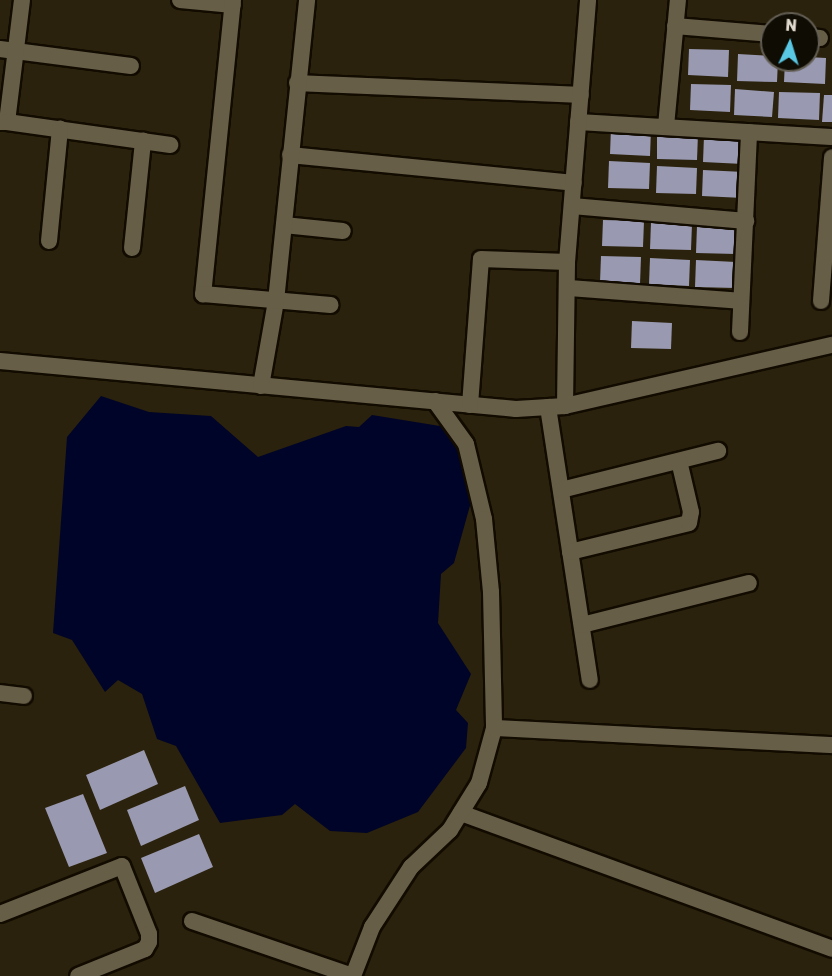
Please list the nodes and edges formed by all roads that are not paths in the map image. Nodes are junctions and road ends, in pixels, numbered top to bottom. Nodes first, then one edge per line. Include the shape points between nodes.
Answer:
1 (22, 0) edge
2 (180, 0) edge
3 (307, 0) edge
4 (588, 0) edge
5 (678, 0) edge
6 (233, 3) edge
7 (675, 26) junction
8 (760, 33) edge
9 (8, 50) edge
10 (131, 66) dead end
11 (297, 83) junction
12 (580, 95) junction
13 (3, 122) edge
14 (578, 122) junction
15 (666, 126) junction
16 (60, 129) junction
17 (750, 132) junction
18 (832, 137) edge
19 (143, 141) junction
20 (170, 145) dead end
21 (290, 155) junction
22 (832, 157) edge
23 (573, 183) junction
24 (572, 206) junction
25 (746, 221) junction
26 (284, 225) junction
27 (343, 231) dead end
28 (49, 241) dead end
29 (132, 248) dead end
30 (567, 262) junction
31 (569, 288) junction
32 (740, 301) junction
33 (821, 301) dead end
34 (276, 302) junction
35 (332, 305) dead end
36 (740, 332) dead end
37 (832, 345) edge
38 (0, 362) edge
39 (261, 386) junction
40 (435, 402) junction
41 (470, 405) junction
42 (557, 406) junction
43 (718, 451) dead end
44 (679, 461) junction
45 (561, 490) junction
46 (570, 552) junction
47 (749, 583) dead end
48 (582, 625) junction
49 (590, 680) dead end
50 (0, 693) edge
51 (24, 696) dead end
52 (494, 728) junction
53 (832, 746) edge
54 (460, 813) junction
55 (0, 914) edge
56 (192, 921) dead end
57 (832, 949) edge
58 (78, 976) edge
59 (353, 976) edge

1 - 9 street
2 - 6 street
3 - 11 street
4 - 12 street
5 - 7 street
6 - 34 street via 203,294
7 - 8 street
7 - 15 street
9 - 10 street
9 - 13 street
11 - 12 street
11 - 21 street
12 - 14 street
13 - 16 street
14 - 15 street
14 - 23 street
15 - 17 street
16 - 19 street
16 - 28 street
17 - 18 street
17 - 25 street
19 - 20 street
19 - 29 street
21 - 23 street
21 - 26 street
22 - 33 street
23 - 24 street
24 - 25 street
24 - 30 street
25 - 32 street
26 - 27 street
26 - 34 street
30 - 31 street
30 - 41 street via 481,259
31 - 32 street
31 - 42 street
32 - 36 street
34 - 35 street
34 - 39 street
37 - 42 street
38 - 39 street
39 - 40 street
40 - 41 street
40 - 52 street via 466,444 484,519 491,592
41 - 42 street
42 - 45 street
43 - 44 street
44 - 45 street
44 - 46 street via 692,512 689,523
45 - 46 street
46 - 48 street
47 - 48 street
48 - 49 street
50 - 51 street
52 - 53 street
52 - 54 street via 479,783
54 - 57 street
54 - 59 street via 450,830 411,867 372,927
55 - 58 street via 122,866 149,942 146,949
56 - 59 street

